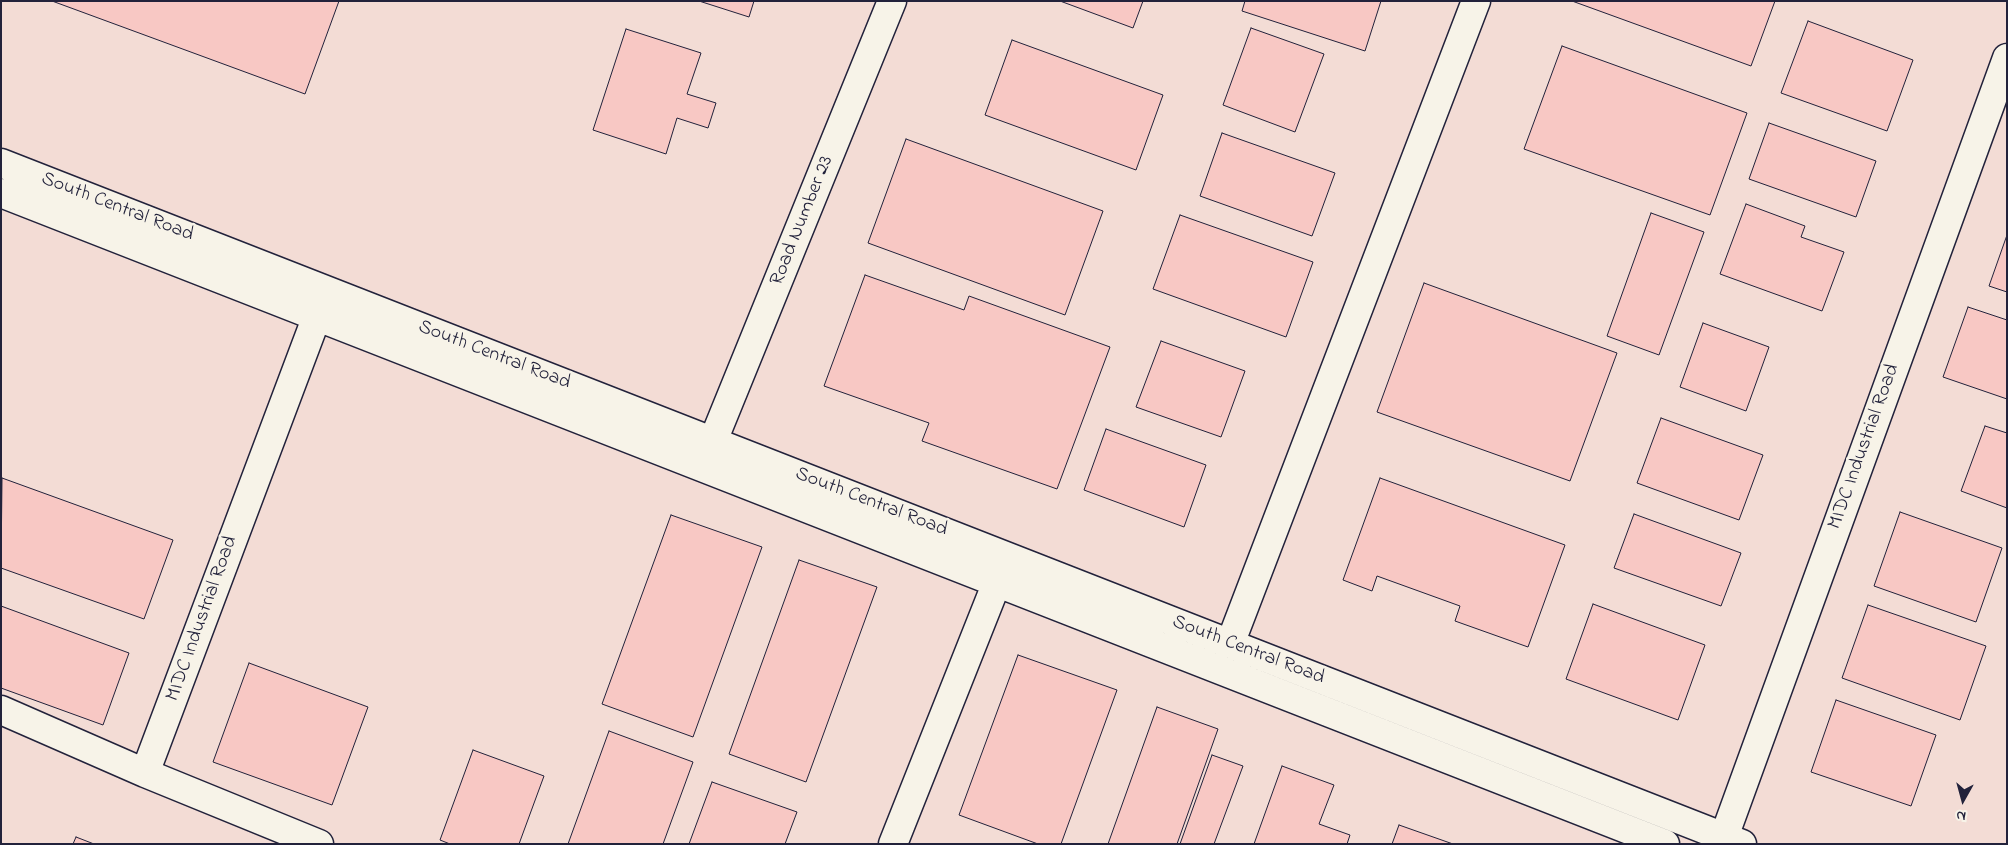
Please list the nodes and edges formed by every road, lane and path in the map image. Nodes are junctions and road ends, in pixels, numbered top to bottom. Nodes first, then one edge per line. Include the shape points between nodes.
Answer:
1 (892, 1) edge
2 (1476, 1) edge
3 (2007, 58) edge
4 (1, 163) edge
5 (1, 193) edge
6 (327, 290) junction
7 (316, 316) junction
8 (713, 442) junction
9 (1007, 556) junction
10 (996, 583) junction
11 (1230, 644) junction
12 (1, 710) edge
13 (145, 773) junction
14 (1733, 840) edge
15 (319, 844) edge
16 (892, 844) edge
17 (1666, 844) edge

1 - 8 street, Road Number 23
2 - 11 street
3 - 14 street, MIDC Industrial Road
4 - 6 street, South Central Road
5 - 7 street, South Central Road
6 - 7 street, MIDC Industrial Road
6 - 8 street, South Central Road
7 - 10 street, South Central Road
7 - 13 street, MIDC Industrial Road
8 - 9 street, South Central Road
9 - 10 street
9 - 11 street, South Central Road
10 - 16 street
10 - 17 street, South Central Road
11 - 14 street, South Central Road
12 - 13 street
13 - 15 street

